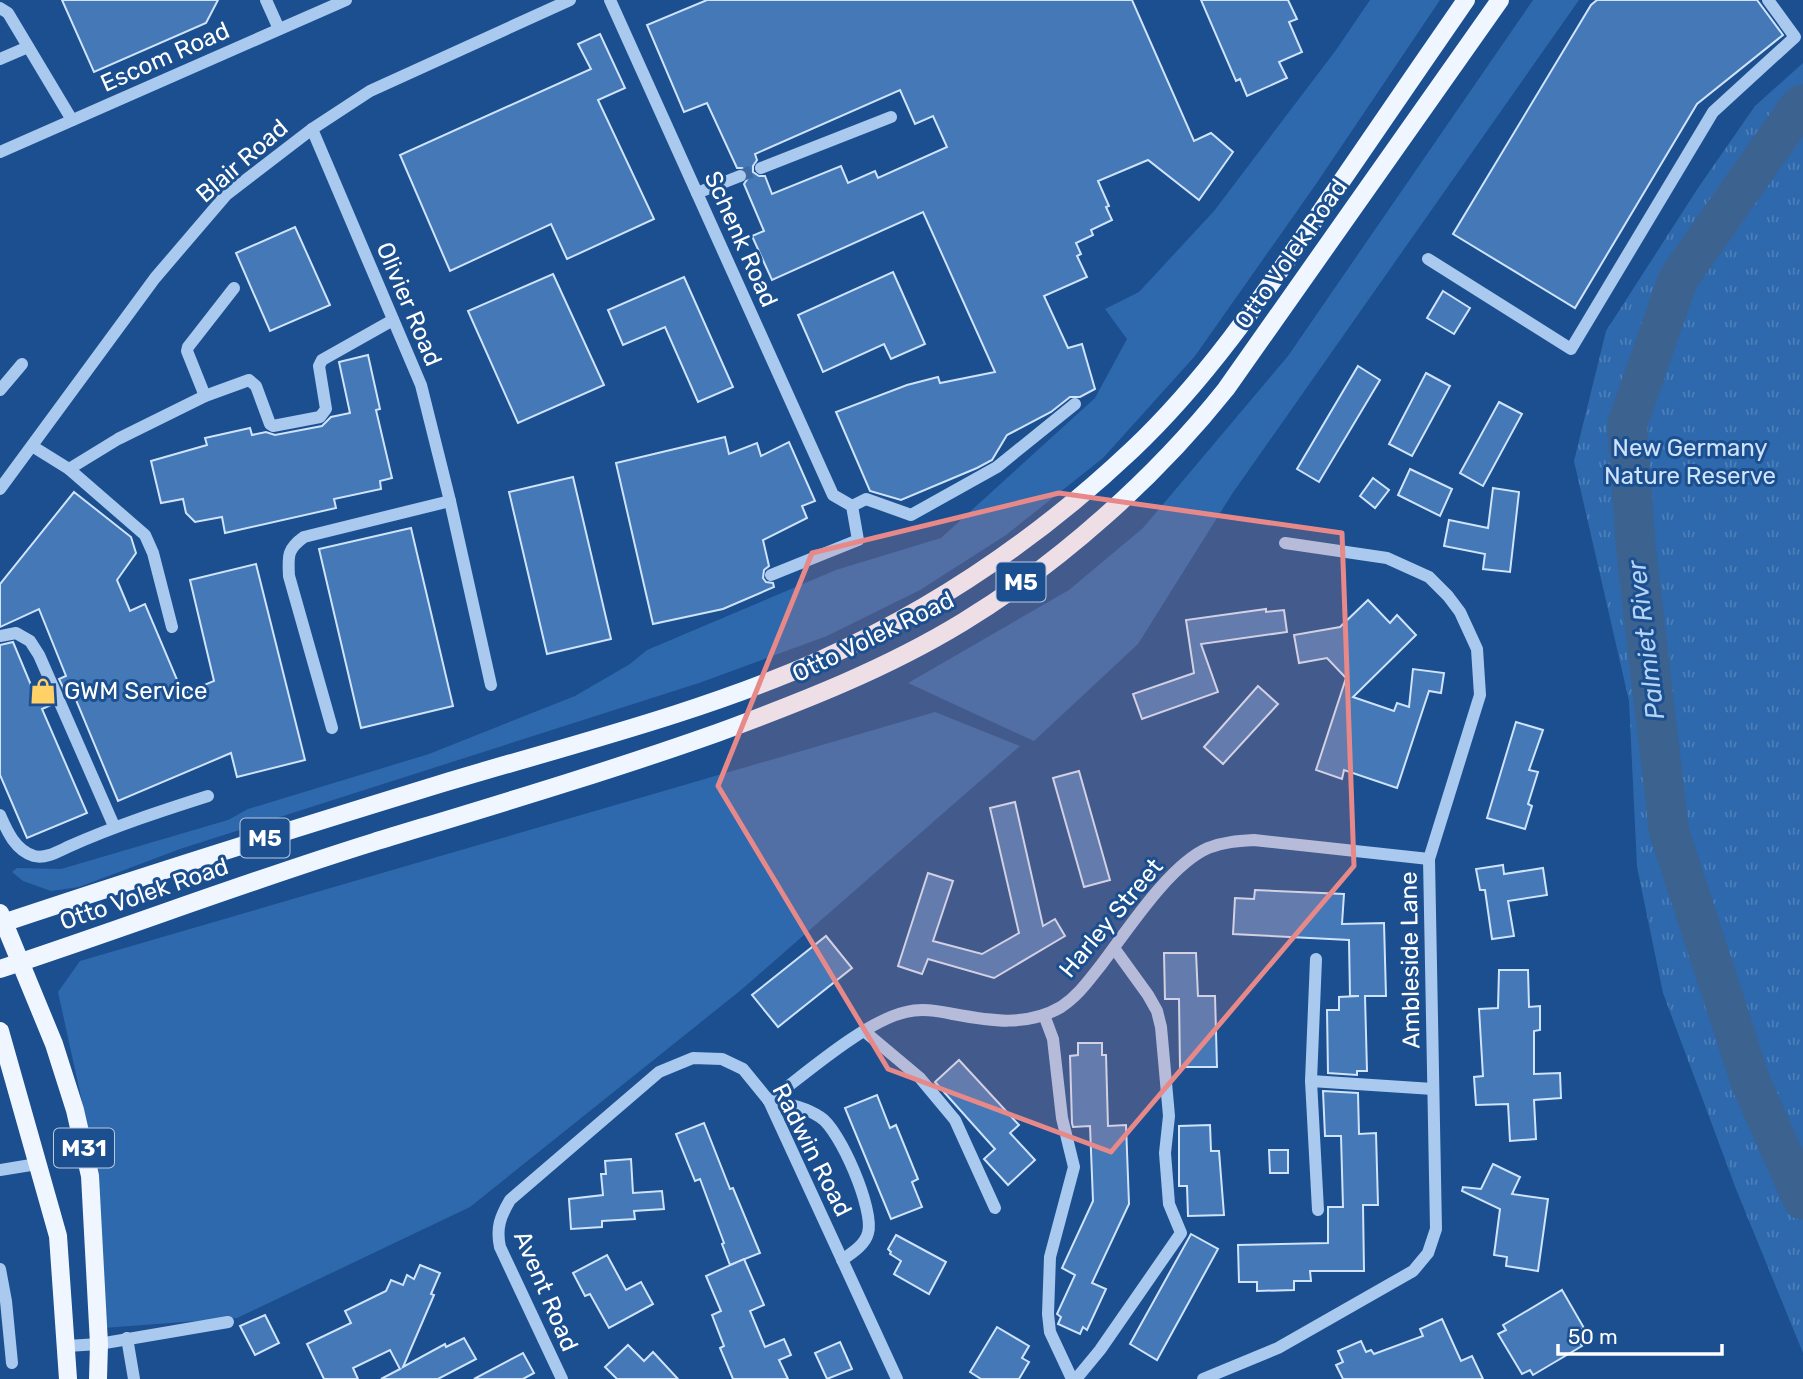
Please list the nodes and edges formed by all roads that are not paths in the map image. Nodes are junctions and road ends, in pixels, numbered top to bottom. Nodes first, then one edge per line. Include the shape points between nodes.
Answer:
1 (266, 0) edge
2 (346, 0) edge
3 (570, 0) edge
4 (610, 0) edge
5 (1466, 0) edge
6 (1500, 0) edge
7 (1768, 0) edge
8 (0, 8) edge
9 (279, 29) junction
10 (28, 47) junction
11 (0, 59) edge
12 (891, 117) dead end
13 (72, 120) junction
14 (312, 129) junction
15 (0, 152) edge
16 (761, 167) tunnel mouth
17 (740, 176) tunnel mouth
18 (697, 193) junction
19 (1428, 259) dead end
20 (234, 288) dead end
21 (393, 320) junction
22 (22, 364) dead end
23 (0, 390) edge
24 (205, 396) junction
25 (1075, 404) dead end
26 (32, 446) junction
27 (69, 469) junction
28 (1, 485) edge
29 (450, 501) junction
30 (852, 506) junction
31 (1285, 543) dead end
32 (771, 575) dead end
33 (172, 627) dead end
34 (0, 636) edge
35 (491, 685) dead end
36 (332, 728) dead end
37 (208, 796) dead end
38 (0, 815) edge
39 (114, 826) junction
40 (1429, 859) junction
41 (1, 920) edge
42 (1114, 948) junction
43 (1315, 959) dead end
44 (21, 962) junction
45 (0, 969) edge
46 (1044, 1015) junction
47 (0, 1031) edge
48 (864, 1031) junction
49 (1311, 1081) junction
50 (1433, 1089) junction
51 (769, 1101) junction
52 (37, 1164) junction
53 (0, 1170) edge
54 (995, 1208) dead end
55 (1318, 1210) dead end
56 (500, 1218) joint
57 (842, 1260) junction
58 (0, 1269) edge
59 (228, 1322) dead end
60 (127, 1338) junction
61 (99, 1343) junction
62 (67, 1346) junction
63 (12, 1363) dead end
64 (68, 1379) edge
65 (98, 1379) edge
66 (134, 1379) edge
67 (562, 1379) edge
68 (897, 1379) edge
69 (1074, 1379) edge
70 (1203, 1379) edge

1 - 9 street
2 - 9 street, Escom Road
3 - 14 street, Blair Road via 370,91
4 - 18 street, Schenk Road
5 - 41 main road, Otto Volek Road / M5 via 1206,373 1078,498 960,586 817,661 740,691
6 - 44 main road, Otto Volek Road / M5 via 1192,431 1094,524 963,622 824,693 752,720 320,859
7 - 19 street via 1796,37 1713,112 1571,349
8 - 10 street via 8,13
9 - 13 street, Escom Road
10 - 11 street
10 - 13 street
12 - 16 street
13 - 15 street, Escom Road
14 - 21 street, Olivier Road
14 - 26 street, Blair Road via 226,195 155,278
17 - 18 street
18 - 30 street, Schenk Road via 833,495
20 - 24 street via 188,347
21 - 24 street via 322,360 326,409 320,417 273,426 249,380
21 - 29 street, Olivier Road via 421,385
22 - 23 street
24 - 27 street
25 - 30 street via 997,467 911,515 866,499
26 - 27 street
26 - 28 street, Blair Road
27 - 33 street via 145,535
29 - 35 street, Olivier Road
29 - 36 street via 304,537 293,544 289,576
30 - 32 street via 858,540
31 - 40 street, Ambleside Lane via 1387,558 1429,577 1448,596 1471,632 1477,649 1480,695
34 - 39 street via 16,633 30,641 39,655
37 - 39 street
38 - 39 street via 10,837 35,856 48,855
40 - 42 street, Harley Street via 1254,840 1228,842 1187,861
40 - 50 street, Ambleside Lane
41 - 44 main road, M31
42 - 46 street, Harley Street via 1081,990
42 - 69 street via 1148,995 1161,1027 1169,1116 1165,1153 1168,1191 1181,1233 1100,1350
43 - 49 street
44 - 45 main road, M5
44 - 61 main road, M31 via 58,1057 90,1176
46 - 48 street, Harley Street via 1006,1022 932,1010 908,1011
46 - 69 street via 1053,1040 1062,1118 1074,1167 1050,1256 1048,1314 1050,1332
47 - 52 main road, M31
48 - 51 street, Harley Street
48 - 54 street via 920,1077 950,1113
49 - 50 street
49 - 55 street
50 - 70 street, Ambleside Lane via 1436,1229 1428,1253 1413,1271 1337,1315 1278,1348
51 - 56 street, Radwin Road via 743,1069 722,1059 693,1058 659,1072 510,1200
51 - 57 street, Radwin Road
51 - 57 street via 821,1117 844,1148 856,1175 869,1231
52 - 53 street
52 - 62 main road, M31 via 58,1236
56 - 67 street, Avent Road via 500,1247
57 - 68 street, Radwin Road
58 - 63 street
59 - 60 street
60 - 61 street
60 - 66 street
61 - 62 street
61 - 65 main road, M31
62 - 64 main road, M31

